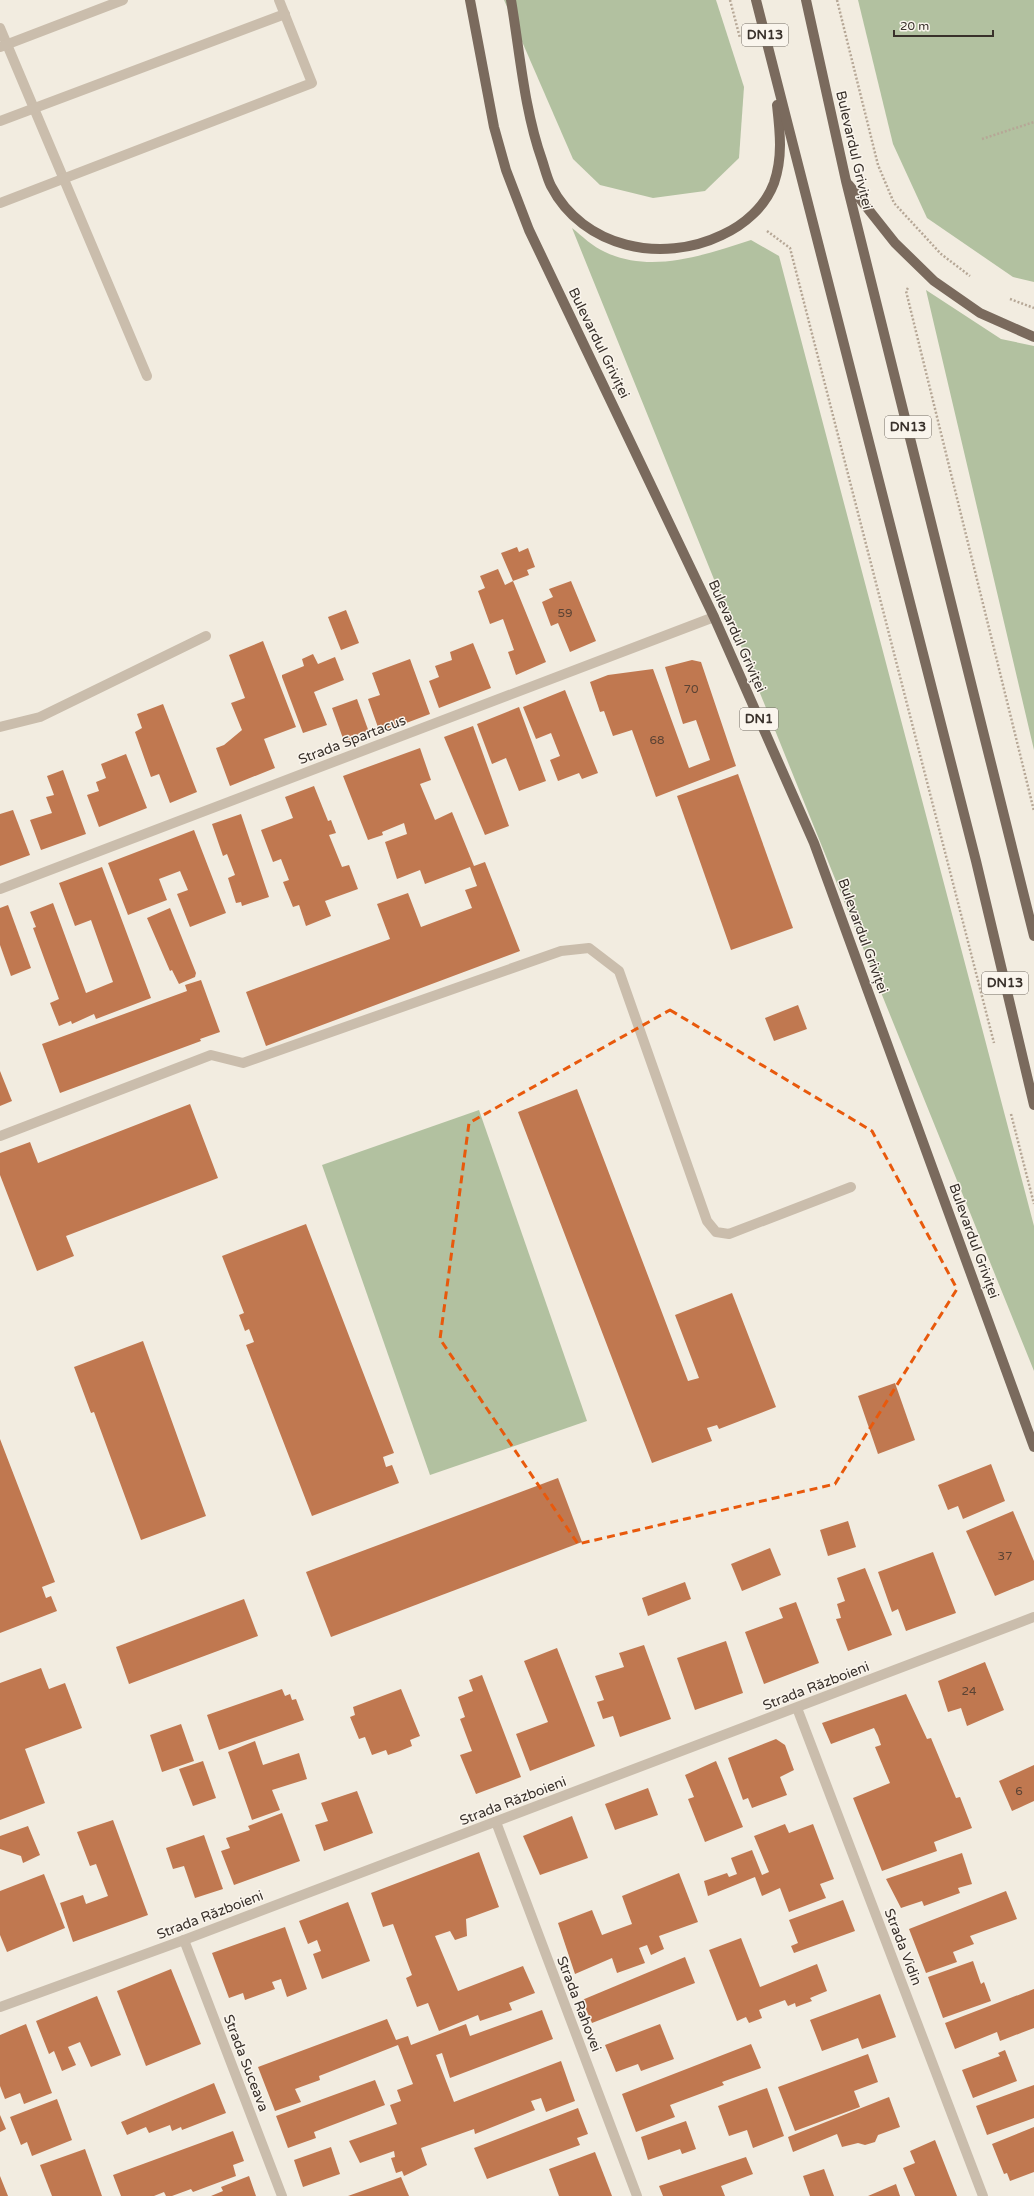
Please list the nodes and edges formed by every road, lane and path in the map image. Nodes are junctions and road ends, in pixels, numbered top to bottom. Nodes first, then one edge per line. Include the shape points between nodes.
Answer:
1 (123, 0) edge
2 (279, 0) edge
3 (470, 0) edge
4 (511, 0) edge
5 (730, 0) edge
6 (756, 0) edge
7 (806, 0) edge
8 (837, 0) edge
9 (285, 14) junction
10 (0, 28) edge
11 (3, 45) edge
12 (742, 45) dead end
13 (773, 69) junction
14 (33, 108) junction
15 (0, 121) edge
16 (1034, 122) edge
17 (982, 139) dead end
18 (63, 179) junction
19 (846, 181) junction
20 (0, 203) edge
21 (749, 219) junction
22 (922, 270) junction
23 (972, 277) dead end
24 (1004, 297) dead end
25 (1034, 308) edge
26 (1034, 337) edge
27 (147, 376) dead end
28 (714, 617) junction
29 (206, 636) dead end
30 (0, 727) edge
31 (1034, 811) edge
32 (0, 889) edge
33 (1034, 936) edge
34 (996, 1051) dead end
35 (1034, 1105) edge
36 (1011, 1112) dead end
37 (0, 1136) edge
38 (851, 1187) dead end
39 (1034, 1204) edge
40 (1034, 1447) edge
41 (1034, 1617) edge
42 (797, 1708) junction
43 (496, 1822) junction
44 (184, 1940) junction
45 (0, 2007) edge
46 (282, 2196) edge
47 (637, 2196) edge
48 (983, 2196) edge

1 - 11 street
2 - 9 street
3 - 28 main road, Bulevardul Griviței / DN1 via 494,127 506,170 529,230
4 - 21 main road via 526,98 536,143 551,186 571,214 594,232 616,242 645,250 679,249 708,242 732,231
5 - 12 path
6 - 13 main road, DN13
7 - 19 main road, Bulevardul Griviței / DN13
8 - 23 path via 878,165 894,203 941,254
9 - 14 street
9 - 18 street via 312,83
10 - 11 street
11 - 14 street
13 - 21 main road via 780,132 780,159 773,184 762,204
13 - 35 main road, DN13 via 976,861
14 - 15 street
14 - 18 street
16 - 17 path
18 - 20 street
18 - 27 street
19 - 22 main road via 895,243
19 - 33 main road, Bulevardul Griviței / DN13
21 - 34 path via 790,248
22 - 26 main road via 980,313
22 - 31 path via 906,291
24 - 25 path
28 - 32 street, Strada Spartacus
28 - 40 main road, Bulevardul Griviței / DN1 via 814,843
29 - 30 street via 40,717
36 - 39 path
37 - 38 street via 211,1056 243,1063 561,951 589,948 619,971 707,1221 716,1232 729,1234
41 - 42 street, Strada Războieni
42 - 43 street, Strada Războieni
42 - 48 street, Strada Vidin
43 - 44 street, Strada Războieni
43 - 47 street, Strada Rahovei
44 - 45 street, Strada Războieni
44 - 46 street, Strada Suceava

